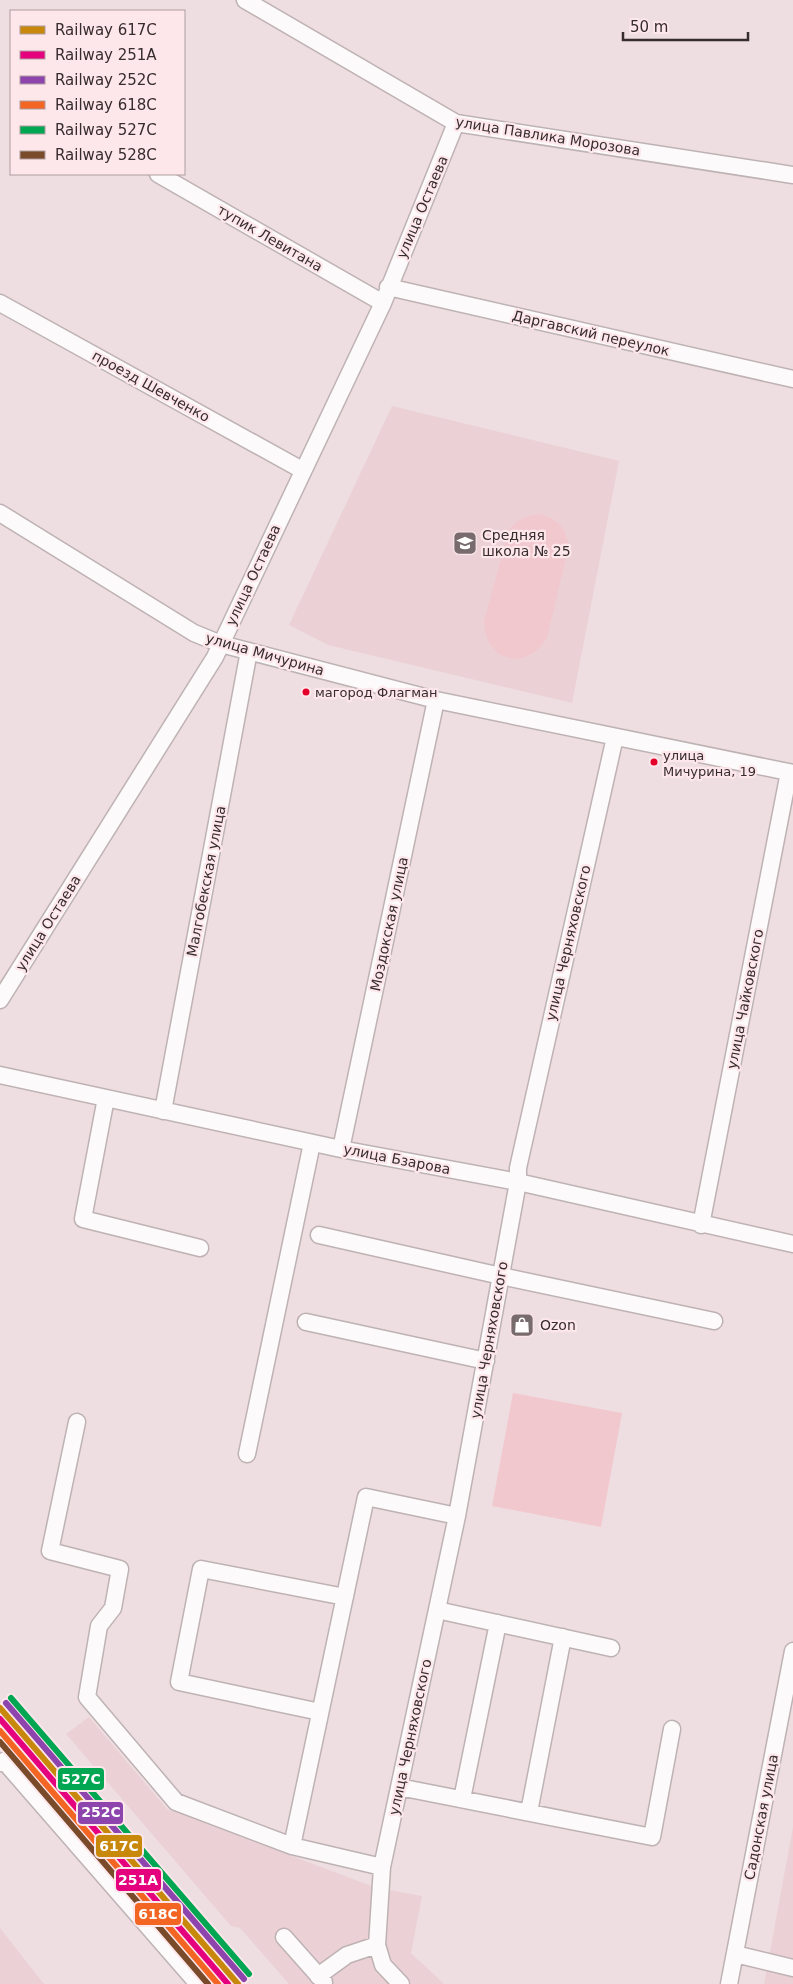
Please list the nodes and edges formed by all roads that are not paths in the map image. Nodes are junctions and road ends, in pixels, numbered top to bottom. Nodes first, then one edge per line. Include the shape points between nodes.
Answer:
1 (244, 0) edge
2 (456, 123) junction
3 (793, 174) edge
4 (160, 175) edge
5 (388, 287) junction
6 (0, 303) edge
7 (382, 303) junction
8 (793, 379) edge
9 (302, 470) junction
10 (1, 515) edge
11 (221, 644) junction
12 (249, 650) junction
13 (436, 700) junction
14 (615, 737) junction
15 (791, 773) edge
16 (0, 1000) edge
17 (0, 1074) edge
18 (106, 1098) junction
19 (163, 1111) junction
20 (312, 1142) junction
21 (341, 1149) junction
22 (518, 1182) junction
23 (702, 1225) junction
24 (319, 1235) dead end
25 (793, 1244) edge
26 (200, 1248) dead end
27 (501, 1276) junction
28 (714, 1321) dead end
29 (306, 1322) dead end
30 (486, 1361) junction
31 (77, 1422) dead end
32 (247, 1454) dead end
33 (457, 1516) junction
34 (345, 1597) junction
35 (437, 1610) junction
36 (498, 1623) junction
37 (563, 1637) junction
38 (611, 1648) dead end
39 (793, 1651) edge
40 (320, 1712) junction
41 (672, 1730) dead end
42 (0, 1763) edge
43 (400, 1787) junction
44 (462, 1799) junction
45 (529, 1812) junction
46 (292, 1846) junction
47 (382, 1866) junction
48 (284, 1937) dead end
49 (377, 1945) junction
50 (735, 1954) junction
51 (793, 1968) edge
52 (322, 1980) edge
53 (198, 1984) edge
54 (401, 1984) edge
55 (729, 1984) edge

1 - 2 street, улица Павлика Морозова
2 - 3 street, улица Павлика Морозова
2 - 5 street, улица Остаева
4 - 7 street, тупик Левитана
5 - 7 street, улица Остаева
5 - 8 street, Даргавский переулок
6 - 9 street, проезд Шевченко
7 - 9 street, улица Остаева
9 - 11 street, улица Остаева
10 - 11 street, улица Мичурина via 194,633
11 - 12 street, улица Мичурина
11 - 16 street, улица Остаева
12 - 13 street, улица Мичурина
12 - 19 street, Малгобекская улица
13 - 14 street, улица Мичурина
13 - 21 street, Моздокская улица
14 - 15 street, улица Мичурина
14 - 22 street, улица Черняховского via 518,1168
15 - 23 street, улица Чайковского
17 - 18 street, улица Бзарова
18 - 19 street, улица Бзарова
18 - 26 street via 84,1219
19 - 20 street, улица Бзарова
20 - 21 street, улица Бзарова
20 - 32 street
21 - 22 street, улица Бзарова
22 - 23 street, улица Бзарова
22 - 27 street, улица Черняховского
23 - 25 street, улица Бзарова
24 - 27 street
27 - 28 street
27 - 30 street, улица Черняховского
29 - 30 street
30 - 33 street, улица Черняховского
31 - 46 street via 50,1551 120,1568 113,1608 99,1626 87,1697 176,1802
33 - 34 street via 366,1497
33 - 35 street, улица Черняховского
34 - 40 street
34 - 40 street via 201,1569 179,1682
35 - 36 street
35 - 43 street, улица Черняховского
36 - 37 street
36 - 44 street
37 - 38 street
37 - 45 street
39 - 50 street, Садонская улица
40 - 46 street
41 - 45 street via 652,1837
42 - 53 street via 4,1761
43 - 44 street
43 - 47 street, улица Черняховского
44 - 45 street
46 - 47 street
47 - 49 street, улица Черняховского
48 - 52 street
49 - 52 street via 347,1955
49 - 54 street via 382,1965
50 - 51 street
50 - 55 street, Садонская улица

